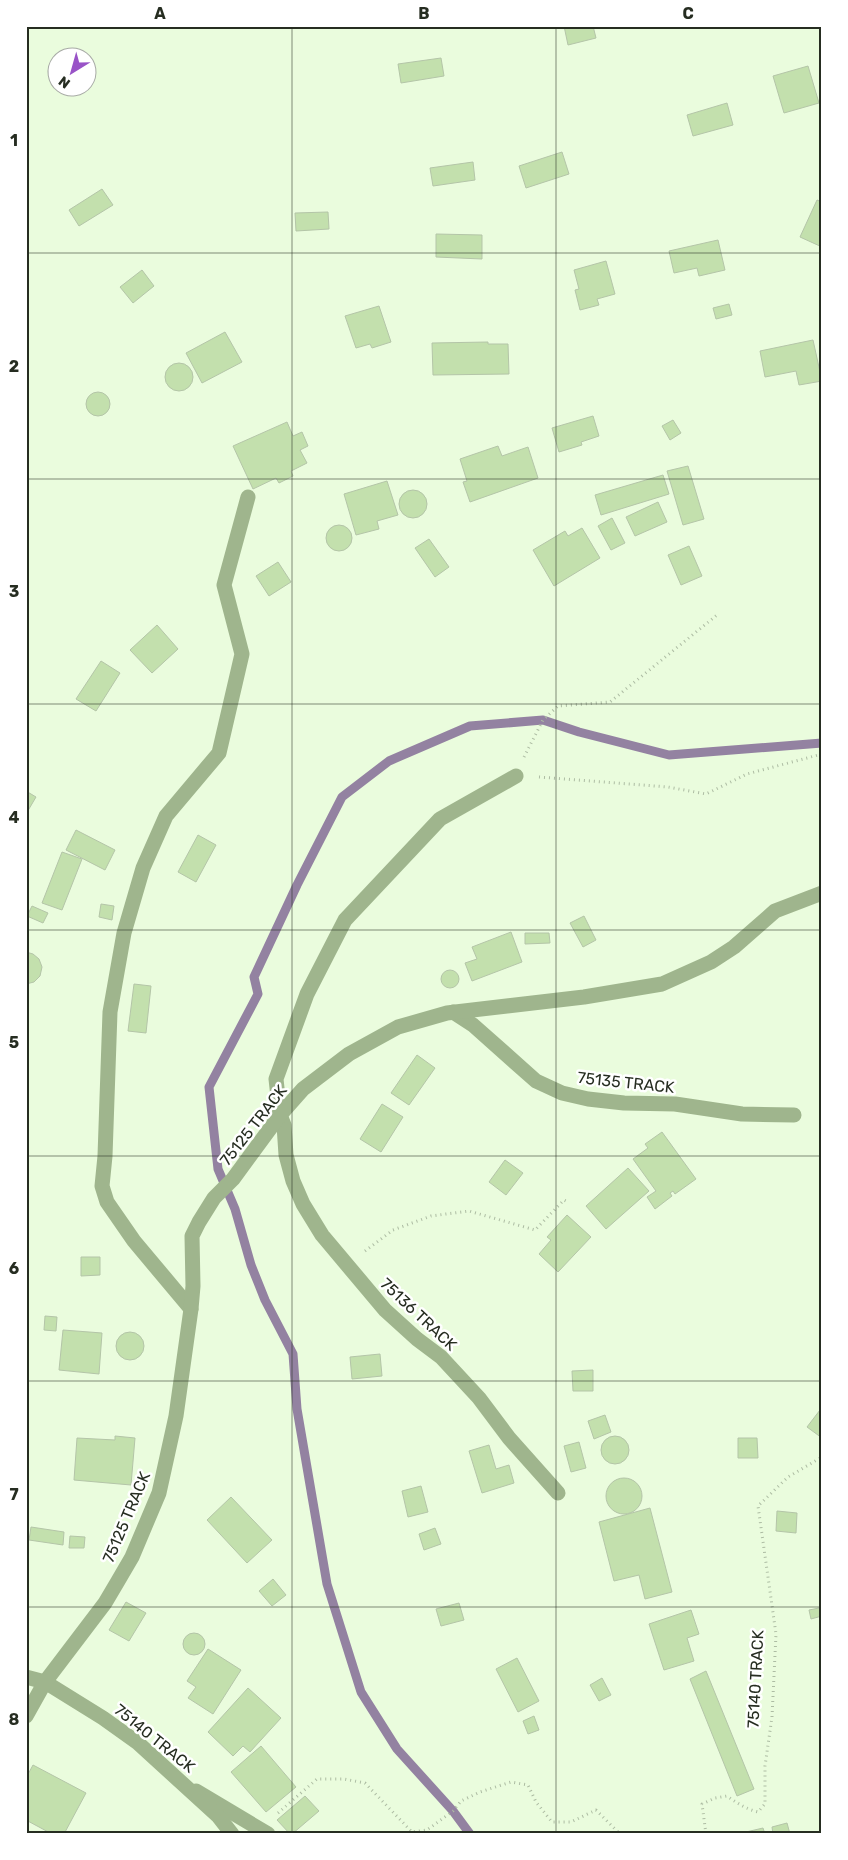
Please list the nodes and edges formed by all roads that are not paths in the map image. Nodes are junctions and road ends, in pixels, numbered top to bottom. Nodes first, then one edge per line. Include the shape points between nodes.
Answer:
1 (248, 497) dead end
2 (516, 776) road end
3 (822, 893) edge
4 (453, 1012) junction
5 (280, 1114) junction
6 (794, 1115) dead end
7 (191, 1310) junction
8 (558, 1493) dead end
9 (26, 1677) edge
10 (45, 1682) junction
11 (26, 1716) edge
12 (184, 1784) junction
13 (264, 1831) edge
14 (232, 1834) edge

1 - 7 street via 224,585 242,654 219,753 166,816 143,868 124,933 110,1012 102,1186 107,1202 134,1241
2 - 5 street, 75136 TRACK via 440,819 346,920 307,994 276,1079
3 - 4 street, 75125 TRACK via 775,912 711,962 662,984 584,997
4 - 5 street, 75125 TRACK via 398,1027 349,1054 303,1088
4 - 6 street, 75135 TRACK via 473,1025 536,1081 562,1093 597,1100 676,1104 742,1114
5 - 7 street, 75125 TRACK via 234,1179 214,1198 192,1236
5 - 8 street, 75136 TRACK via 286,1155 296,1189 322,1235 385,1310 440,1357 479,1398 509,1438
7 - 10 street, 75125 TRACK via 176,1416 158,1493 132,1557 114,1588
9 - 10 street
10 - 11 street, 75125 TRACK
10 - 12 street, 75140 TRACK via 138,1743
12 - 13 street
12 - 14 street, 75140 TRACK

